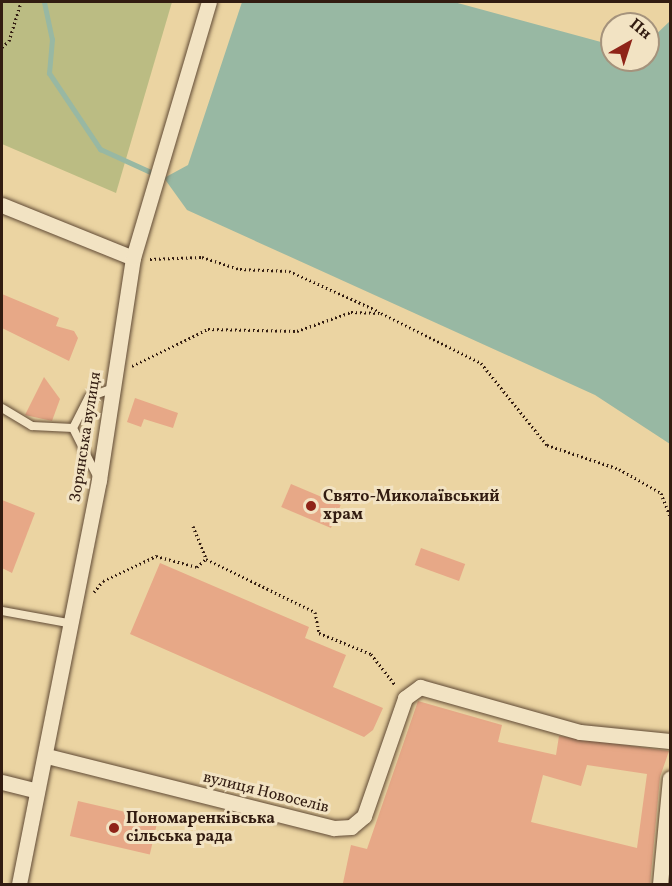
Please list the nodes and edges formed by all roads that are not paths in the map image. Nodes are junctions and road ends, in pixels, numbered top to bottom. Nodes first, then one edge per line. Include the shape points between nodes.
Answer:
1 (209, 2) edge
2 (2, 205) edge
3 (133, 258) junction
4 (113, 382) junction
5 (2, 408) edge
6 (73, 428) junction
7 (99, 480) junction
8 (2, 611) edge
9 (68, 623) junction
10 (670, 741) edge
11 (47, 756) junction
12 (670, 778) edge
13 (2, 782) edge
14 (37, 792) junction
15 (19, 885) edge
16 (660, 885) edge

1 - 3 street, Зорянська вулиця
2 - 3 street
3 - 4 street, Зорянська вулиця
4 - 6 lane via 89,397
4 - 7 street, Зорянська вулиця
5 - 6 lane via 32,426
6 - 7 lane
7 - 9 street, Зорянська вулиця
8 - 9 lane
9 - 11 street, Зорянська вулиця
10 - 11 street, вулиця Новоселів via 580,732 420,687 405,698 364,816 351,827 334,828
11 - 14 street, Зорянська вулиця
12 - 16 street
13 - 14 street
14 - 15 street, Зорянська вулиця

